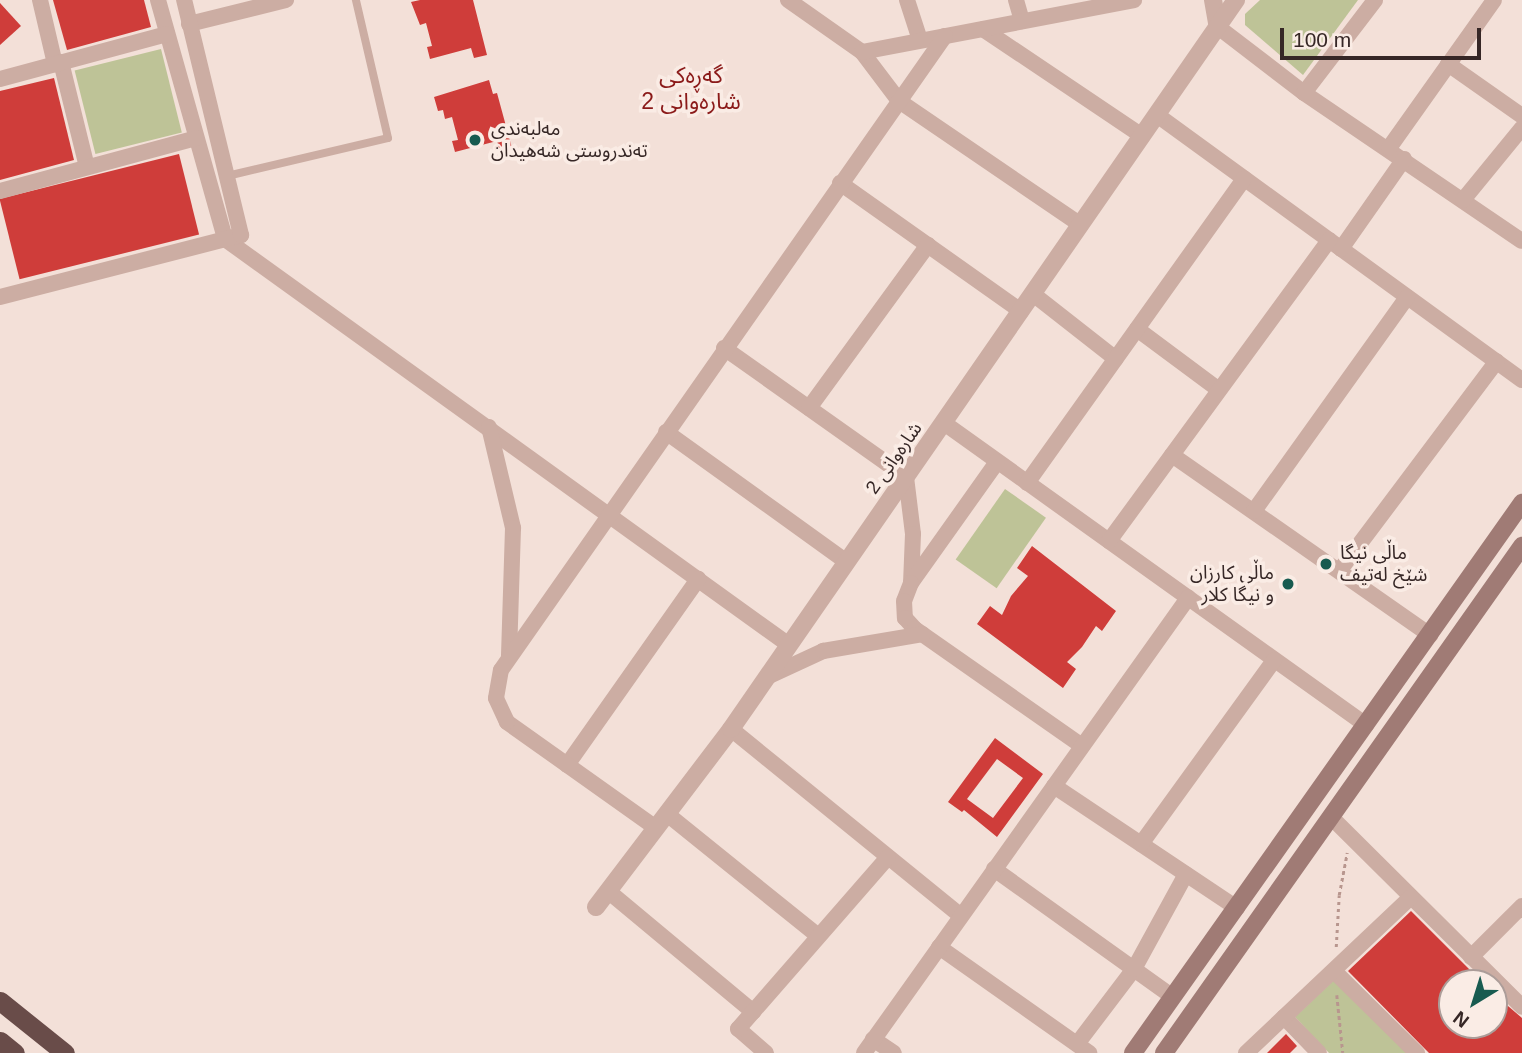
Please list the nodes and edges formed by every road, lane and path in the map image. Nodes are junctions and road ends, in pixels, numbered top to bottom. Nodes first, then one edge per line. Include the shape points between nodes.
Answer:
1 (40, 0) edge
2 (158, 0) edge
3 (184, 0) edge
4 (285, 0) edge
5 (356, 0) edge
6 (789, 0) edge
7 (907, 0) edge
8 (1016, 0) edge
9 (1134, 0) edge
10 (1213, 0) edge
11 (1236, 0) edge
12 (1375, 0) edge
13 (1493, 0) edge
14 (1022, 21) junction
15 (189, 24) junction
16 (1218, 27) junction
17 (983, 29) junction
18 (167, 34) junction
19 (945, 36) junction
20 (920, 40) junction
21 (862, 52) junction
22 (58, 63) junction
23 (1448, 64) junction
24 (0, 79) edge
25 (1304, 93) junction
26 (898, 101) junction
27 (1157, 115) junction
28 (1522, 116) edge
29 (1522, 128) edge
30 (1142, 136) junction
31 (196, 138) junction
32 (1389, 148) junction
33 (1404, 159) junction
34 (87, 167) junction
35 (227, 176) junction
36 (1244, 179) junction
37 (840, 183) junction
38 (0, 191) edge
39 (1463, 200) junction
40 (1080, 225) junction
41 (225, 239) junction
42 (1522, 241) edge
43 (928, 245) junction
44 (1335, 245) junction
45 (1033, 294) junction
46 (0, 297) edge
47 (1407, 297) junction
48 (1021, 311) junction
49 (1137, 329) junction
50 (724, 348) junction
51 (1116, 359) junction
52 (1497, 361) junction
53 (1522, 380) edge
54 (1219, 390) junction
55 (808, 408) junction
56 (944, 423) junction
57 (489, 428) junction
58 (666, 432) junction
59 (1172, 455) junction
60 (997, 462) junction
61 (906, 477) junction
62 (1027, 483) junction
63 (1522, 503) edge
64 (1254, 511) junction
65 (608, 514) junction
66 (1109, 541) junction
67 (1522, 546) edge
68 (847, 562) junction
69 (1340, 570) junction
70 (698, 579) junction
71 (911, 583) junction
72 (1188, 598) junction
73 (923, 635) junction
74 (1427, 638) junction
75 (789, 645) junction
76 (1444, 657) junction
77 (509, 658) junction
78 (1274, 660) junction
79 (767, 677) junction
80 (1396, 683) junction
81 (1416, 697) junction
82 (1366, 725) junction
83 (731, 729) junction
84 (1082, 746) junction
85 (566, 765) junction
86 (1054, 786) junction
87 (667, 814) junction
88 (1332, 818) junction
89 (656, 828) junction
90 (1357, 843) junction
91 (1141, 844) junction
92 (888, 856) junction
93 (994, 869) junction
94 (1186, 874) junction
95 (608, 891) junction
96 (1411, 897) junction
97 (1522, 906) edge
98 (596, 907) dead end
99 (1237, 908) junction
100 (961, 916) junction
101 (818, 936) junction
102 (939, 947) junction
103 (1471, 957) junction
104 (1134, 969) junction
105 (1334, 971) junction
106 (1173, 997) junction
107 (0, 1001) edge
108 (1522, 1007) edge
109 (753, 1012) junction
110 (1284, 1017) junction
111 (0, 1041) edge
112 (869, 1046) edge
113 (1083, 1049) edge
114 (1169, 1051) edge
115 (15, 1053) edge
116 (65, 1053) edge
117 (766, 1053) edge
118 (894, 1053) edge
119 (1133, 1053) edge
120 (1246, 1053) edge
121 (1319, 1053) edge
122 (1343, 1053) edge
123 (1417, 1053) edge

1 - 22 street
2 - 18 street
3 - 15 street
4 - 15 street
5 - 35 lane via 388,138
6 - 21 street
7 - 20 street
8 - 14 street
9 - 14 street
10 - 16 street
11 - 16 street, شارەوانی 2
12 - 25 street
13 - 23 street
14 - 17 street
15 - 35 street
16 - 25 street
16 - 27 street, شارەوانی 2
17 - 19 street
17 - 30 street
18 - 22 street
18 - 31 street
19 - 20 street
19 - 26 street
20 - 21 street
21 - 26 street
22 - 24 street
22 - 34 street
23 - 28 street
23 - 32 street
25 - 32 street
26 - 37 street
26 - 40 street
27 - 30 street, شارەوانی 2
27 - 36 street
29 - 39 street
30 - 40 street, شارەوانی 2
31 - 34 street
31 - 41 street
32 - 33 street
33 - 39 street
33 - 44 street
34 - 38 street
35 - 41 street via 242,235
36 - 44 street
36 - 49 street
37 - 43 street
37 - 50 street
39 - 42 street
40 - 45 street, شارەوانی 2
41 - 46 street
41 - 57 street
43 - 48 street
43 - 55 street
44 - 47 street
44 - 54 street
45 - 48 street, شارەوانی 2
45 - 51 street
47 - 52 street
47 - 64 street
48 - 56 street, شارەوانی 2
49 - 51 street
49 - 54 street
50 - 55 street
50 - 58 street
51 - 62 street
52 - 53 street
52 - 69 street
54 - 59 street
55 - 61 street
56 - 60 street
56 - 61 street, شارەوانی 2
57 - 65 street
57 - 77 street via 513,528
58 - 65 street
58 - 68 street
59 - 64 street
59 - 66 street
60 - 62 street
60 - 71 street
61 - 68 street, شارەوانی 2
61 - 71 street
62 - 66 street
63 - 74 main road
64 - 69 street
65 - 70 street
65 - 77 street
66 - 72 street
67 - 76 main road
68 - 75 street, شارەوانی 2
69 - 74 street
70 - 75 street
70 - 85 street
71 - 73 street via 904,601 905,618
72 - 78 street
72 - 84 street
73 - 79 street via 823,651
73 - 84 street
74 - 76 main road via 1430,655
74 - 80 main road
75 - 79 street, شارەوانی 2
76 - 81 main road
77 - 85 street via 501,670 496,698 507,722
78 - 82 street
78 - 91 street
79 - 83 street, شارەوانی 2
80 - 81 main road via 1412,686
80 - 82 main road
81 - 88 main road
82 - 99 main road
83 - 87 street, شارەوانی 2
83 - 92 street
84 - 86 street
85 - 89 street
86 - 91 street
86 - 93 street
87 - 89 street, شارەوانی 2
87 - 101 street
88 - 90 street
88 - 114 main road
89 - 95 street, شارەوانی 2
90 - 96 street
90 - 105 path via 1345,856
91 - 94 street
92 - 100 street
92 - 101 street
93 - 100 street
93 - 104 street
94 - 99 street
94 - 104 street
95 - 98 street, شارەوانی 2
95 - 109 street
96 - 103 street
96 - 105 street
97 - 103 street
99 - 106 main road
100 - 102 street
101 - 109 street
102 - 112 street
102 - 113 street
103 - 108 street
104 - 106 street
104 - 113 street
105 - 110 street
105 - 122 path
105 - 123 street
106 - 119 main road
107 - 116 highway
109 - 117 street via 738,1028
110 - 120 street
110 - 121 street
111 - 115 highway
112 - 118 street

